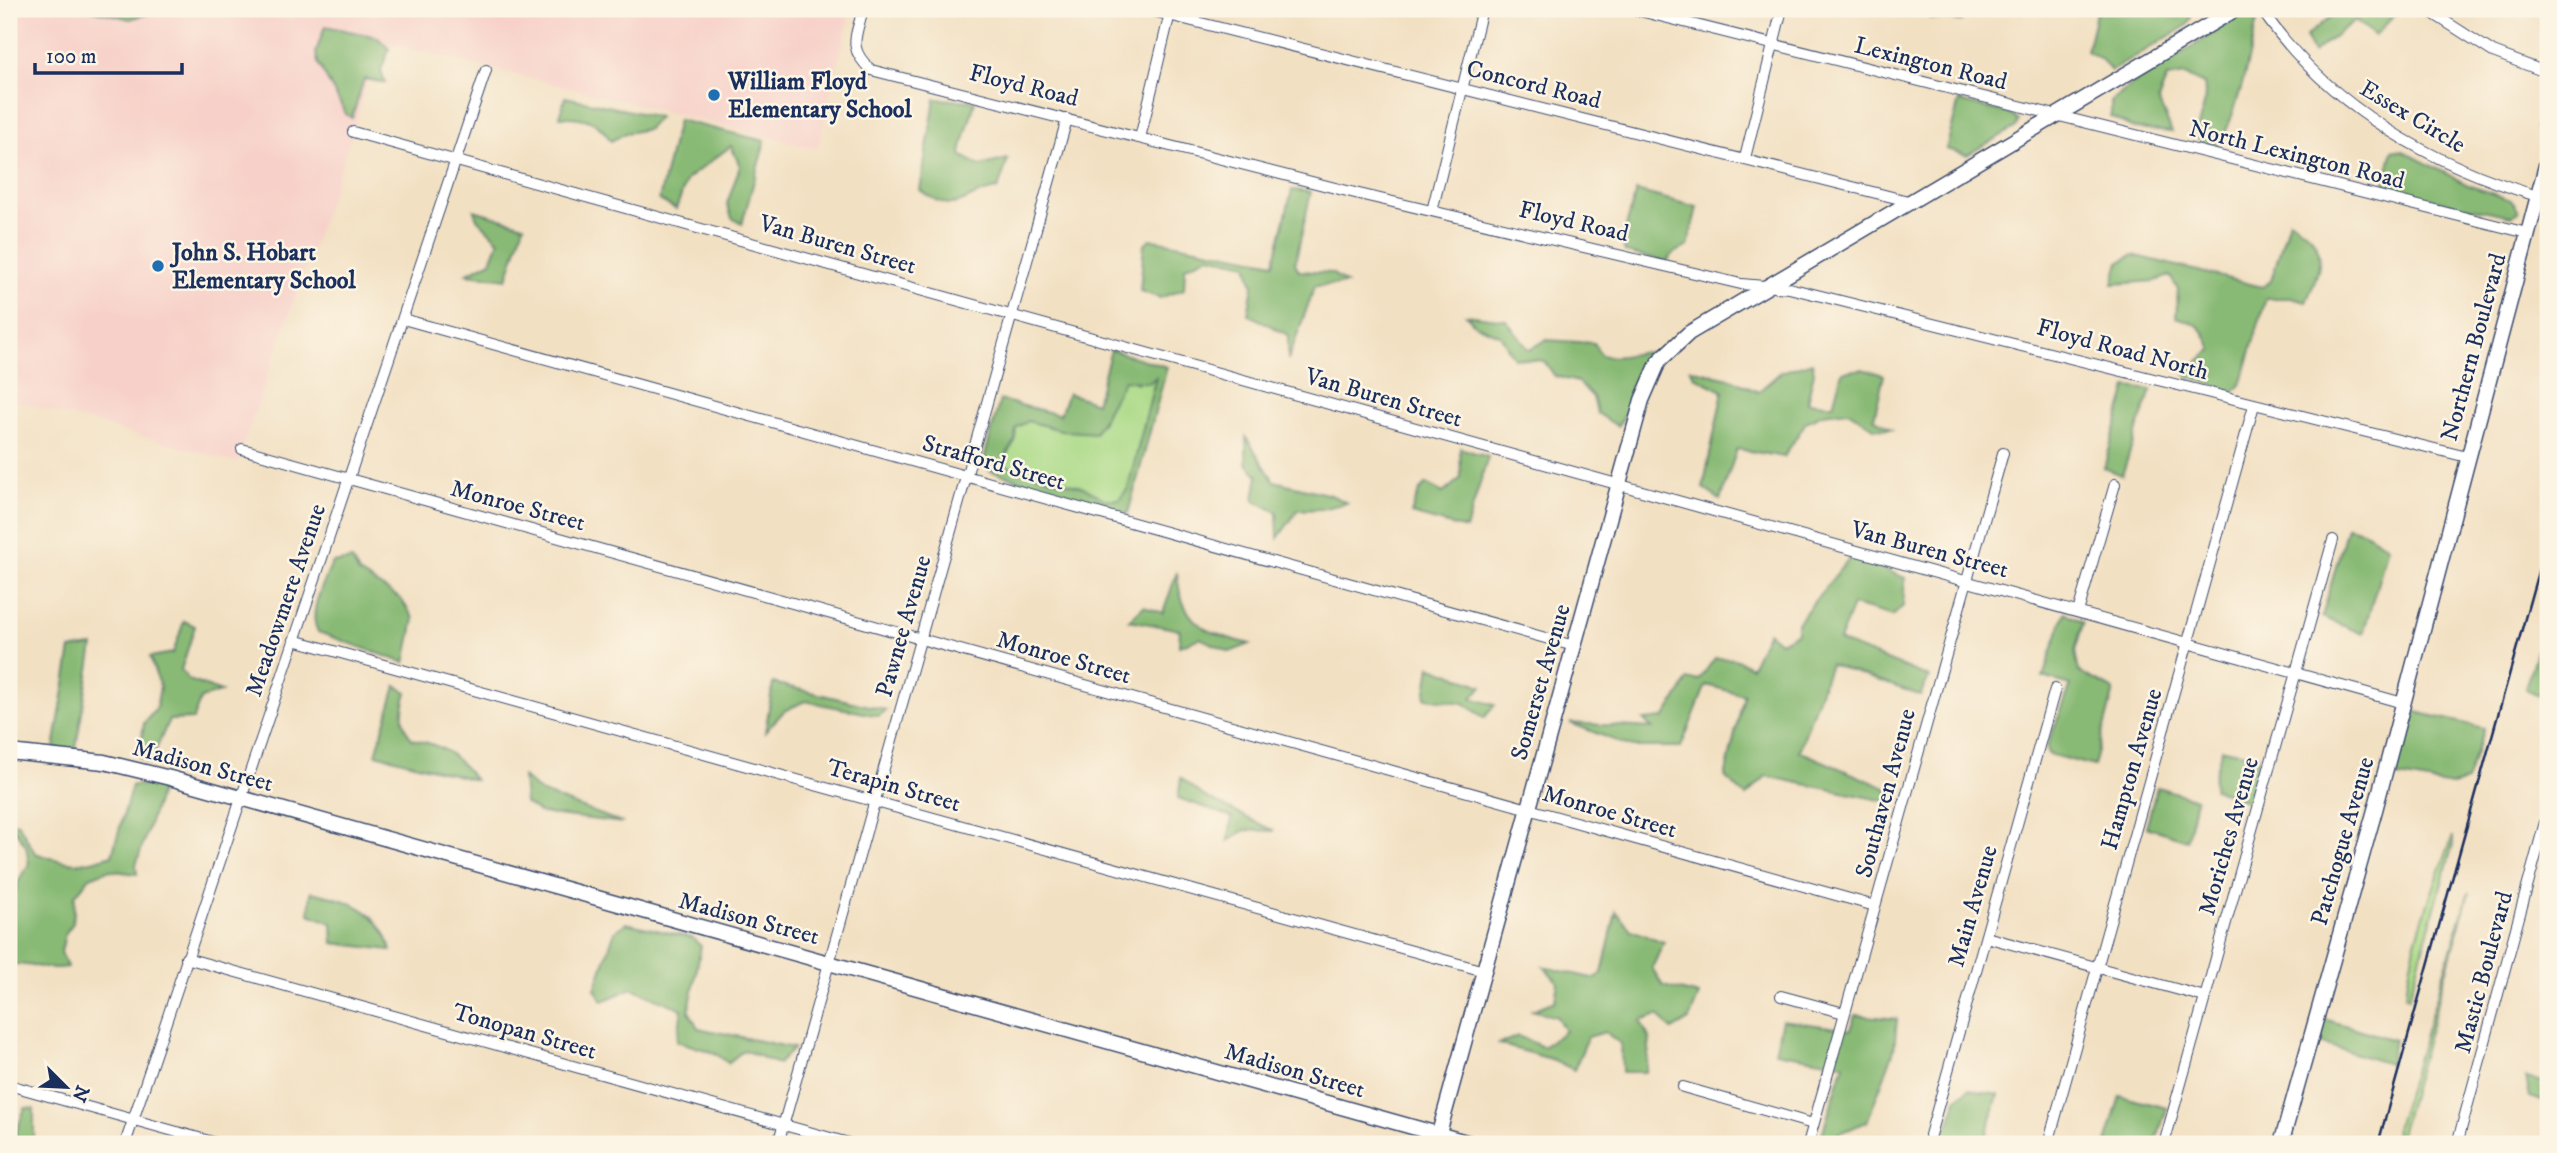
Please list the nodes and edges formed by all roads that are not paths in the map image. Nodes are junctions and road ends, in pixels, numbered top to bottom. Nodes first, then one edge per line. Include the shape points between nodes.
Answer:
1 (863, 9) edge
2 (1145, 9) edge
3 (1482, 9) edge
4 (1632, 9) edge
5 (1782, 9) edge
6 (2205, 9) edge
7 (2235, 9) edge
8 (2261, 9) edge
9 (2426, 9) edge
10 (1171, 12) edge
11 (2221, 17) junction
12 (1773, 44) junction
13 (486, 70) dead end
14 (2548, 73) edge
15 (1462, 88) junction
16 (2057, 116) junction
17 (1066, 119) junction
18 (353, 132) dead end
19 (1140, 138) junction
20 (1745, 158) junction
21 (2548, 158) edge
22 (456, 159) junction
23 (2538, 196) junction
24 (1912, 202) junction
25 (1432, 211) junction
26 (2527, 233) junction
27 (1767, 286) junction
28 (1009, 314) junction
29 (403, 318) junction
30 (2254, 405) junction
31 (242, 449) dead end
32 (2003, 453) dead end
33 (2467, 457) junction
34 (967, 476) junction
35 (348, 480) junction
36 (2115, 484) dead end
37 (1619, 485) junction
38 (2333, 540) dead end
39 (2444, 548) joint
40 (1966, 580) junction
41 (2078, 612) junction
42 (921, 638) junction
43 (294, 640) junction
44 (2188, 644) junction
45 (1574, 646) junction
46 (2295, 673) junction
47 (2055, 689) dead end
48 (2403, 703) junction
49 (9, 752) edge
50 (240, 799) junction
51 (876, 802) junction
52 (1528, 810) junction
53 (2548, 811) edge
54 (1875, 906) junction
55 (1986, 937) junction
56 (186, 958) junction
57 (829, 963) junction
58 (2097, 967) junction
59 (1484, 971) junction
60 (1781, 996) dead end
61 (2205, 997) junction
62 (1844, 1013) junction
63 (9, 1085) edge
64 (1683, 1087) dead end
65 (133, 1120) junction
66 (1813, 1124) junction
67 (783, 1125) junction
68 (1930, 1135) dead end
69 (1437, 1140) edge
70 (125, 1144) edge
71 (220, 1144) edge
72 (778, 1144) edge
73 (852, 1144) edge
74 (1473, 1144) edge
75 (1808, 1144) edge
76 (2048, 1144) edge
77 (2164, 1144) edge
78 (2281, 1144) edge
79 (2457, 1144) edge

1 - 17 street, Floyd Road via 854,47 859,60 871,70
2 - 10 street, Concord Road
3 - 15 street
4 - 12 street, Lexington Road
5 - 12 street
6 - 11 street
7 - 11 street
8 - 23 street, Essex Circle via 2313,72 2371,120 2458,169
9 - 14 street via 2493,52
10 - 15 street, Concord Road
10 - 19 street
11 - 16 street
12 - 16 street, Lexington Road
12 - 20 street
13 - 22 street, Meadowmere Avenue
15 - 20 street, Concord Road
15 - 25 street
16 - 24 street
16 - 26 street, North Lexington Road
17 - 19 street, Floyd Road
17 - 28 street, Pawnee Avenue
18 - 22 street, Van Buren Street
19 - 25 street, Floyd Road
20 - 24 street, Concord Road
21 - 23 street, Northern Boulevard
22 - 28 street, Van Buren Street
22 - 29 street, Meadowmere Avenue
23 - 26 street, Northern Boulevard
24 - 27 street
25 - 27 street, Floyd Road via 1741,284
26 - 33 street, Northern Boulevard
27 - 30 street, Floyd Road North via 1992,337
27 - 37 street, Somerset Avenue via 1682,338 1659,360 1648,382
28 - 34 street, Pawnee Avenue
28 - 37 street, Van Buren Street
29 - 34 street, Strafford Street
29 - 35 street, Meadowmere Avenue
30 - 33 street, Floyd Road North
30 - 44 street, Hampton Avenue
31 - 35 street, Monroe Street
32 - 40 street, Southaven Avenue
33 - 39 street, Northern Boulevard
34 - 42 street, Pawnee Avenue
34 - 45 street, Strafford Street
35 - 42 street, Monroe Street
35 - 43 street, Meadowmere Avenue
36 - 41 street
37 - 40 street, Van Buren Street
37 - 45 street, Somerset Avenue
38 - 46 street, Moriches Avenue
39 - 48 street, Patchogue Avenue
40 - 41 street, Van Buren Street
40 - 54 street, Southaven Avenue
41 - 44 street, Van Buren Street
42 - 51 street, Pawnee Avenue
42 - 52 street, Monroe Street
43 - 50 street, Meadowmere Avenue
43 - 51 street, Terapin Street
44 - 46 street, Van Buren Street
44 - 58 street, Hampton Avenue
45 - 52 street, Somerset Avenue
46 - 48 street, Van Buren Street
46 - 61 street, Moriches Avenue
47 - 55 street, Main Avenue
48 - 78 street, Patchogue Avenue
49 - 50 street, Madison Street via 104,762
50 - 56 street, Meadowmere Avenue
50 - 57 street, Madison Street
51 - 57 street, Pawnee Avenue
51 - 59 street, Terapin Street
52 - 54 street, Monroe Street
52 - 59 street, Somerset Avenue
53 - 79 street, Mastic Boulevard
54 - 62 street, Southaven Avenue
55 - 58 street
55 - 68 street, Main Avenue
56 - 65 street, Meadowmere Avenue
56 - 67 street, Tonopan Street
57 - 67 street, Pawnee Avenue
57 - 69 street, Madison Street
58 - 61 street
58 - 76 street, Hampton Avenue
59 - 69 street, Somerset Avenue
60 - 62 street
61 - 77 street, Moriches Avenue
62 - 66 street, Southaven Avenue
63 - 65 street
64 - 66 street
65 - 70 street, Meadowmere Avenue
65 - 71 street
66 - 75 street, Southaven Avenue
67 - 72 street, Pawnee Avenue
67 - 73 street, Tonopan Street
69 - 74 street, Madison Street

